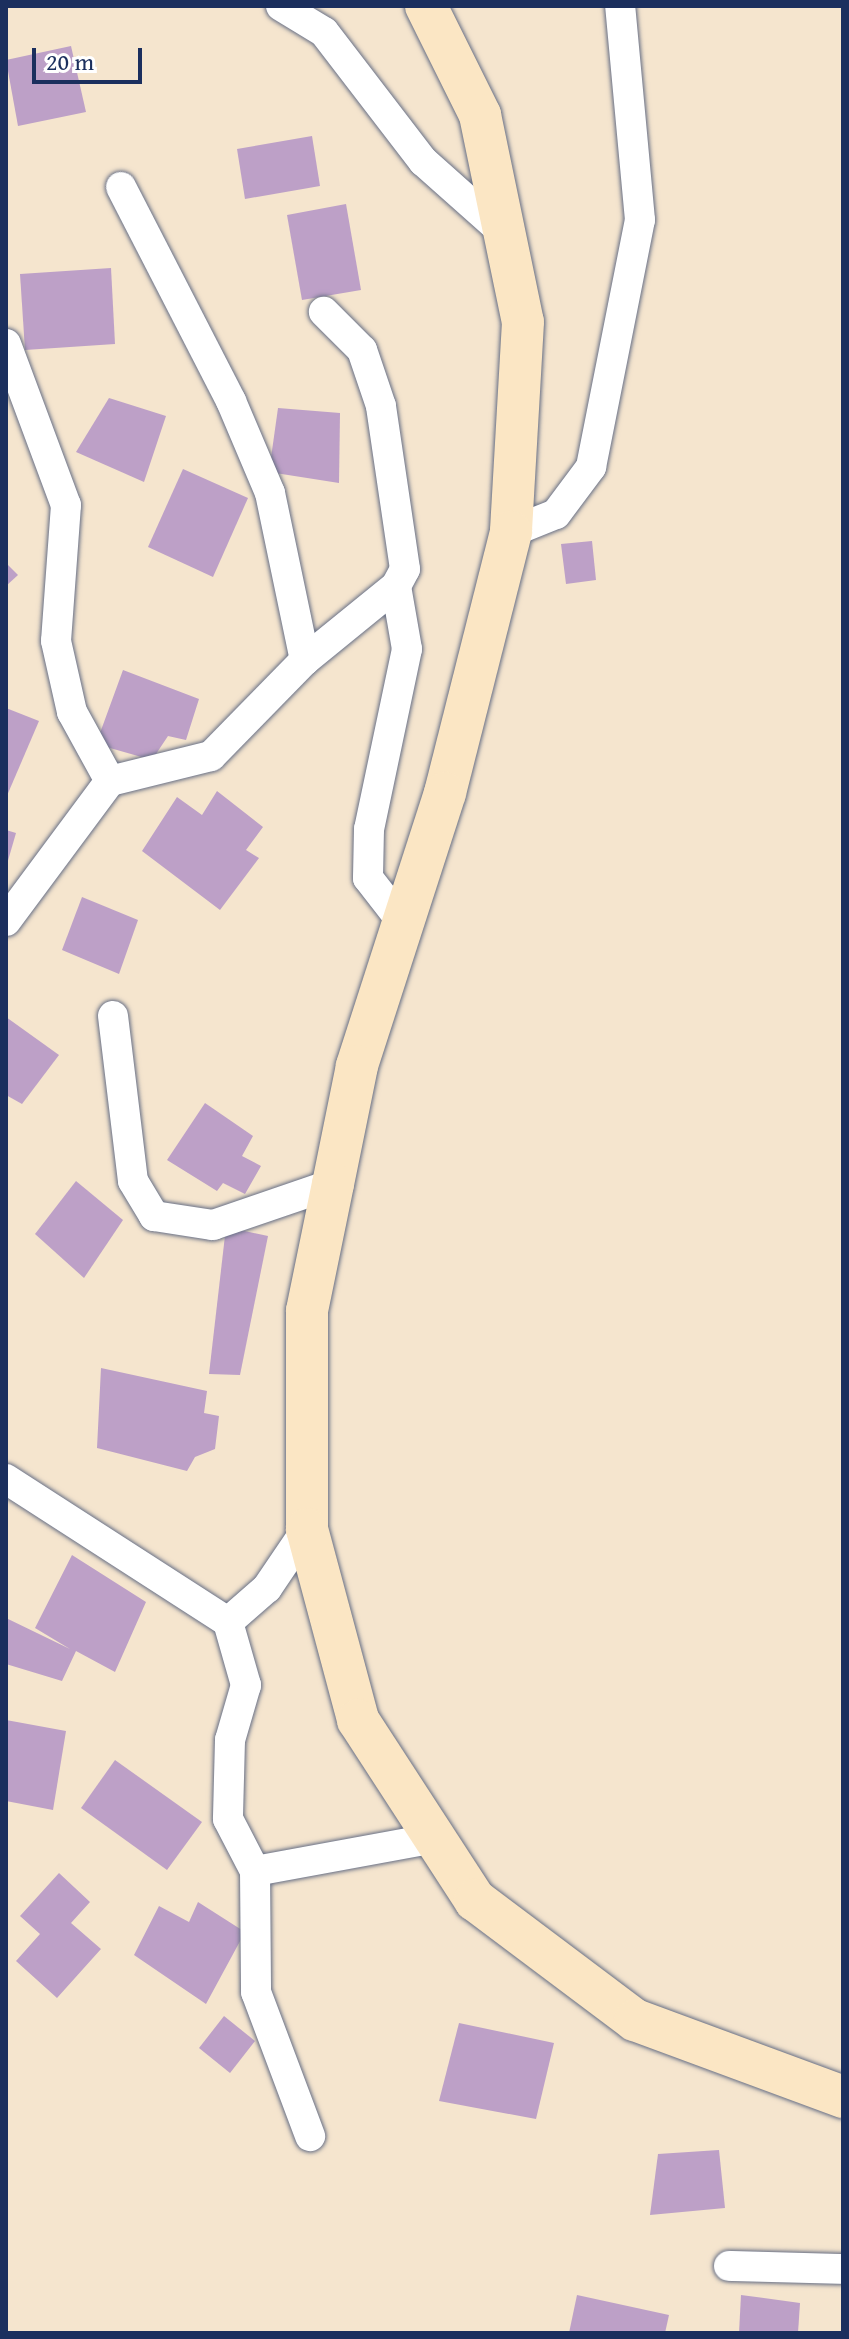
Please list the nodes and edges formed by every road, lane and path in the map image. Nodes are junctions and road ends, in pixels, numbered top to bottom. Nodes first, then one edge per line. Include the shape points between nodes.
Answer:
1 (281, 6) edge
2 (426, 6) edge
3 (620, 6) edge
4 (121, 187) dead end
5 (505, 234) junction
6 (324, 312) dead end
7 (6, 344) edge
8 (511, 532) junction
9 (396, 586) junction
10 (305, 660) junction
11 (110, 781) junction
12 (6, 921) edge
13 (403, 923) junction
14 (113, 1016) dead end
15 (333, 1184) junction
16 (6, 1479) edge
17 (307, 1529) junction
18 (228, 1622) junction
19 (434, 1838) junction
20 (255, 1871) junction
21 (843, 2097) edge
22 (310, 2136) dead end
23 (729, 2266) dead end
24 (843, 2269) edge

1 - 5 street via 324,32 423,161
2 - 5 street via 480,115
3 - 8 street via 640,220 591,467 556,514
4 - 10 street via 270,493
5 - 8 street via 523,322
6 - 9 street via 362,350 381,406 405,569
7 - 11 street via 66,505 56,641 72,712
8 - 13 street via 445,793
9 - 10 street
9 - 13 street via 407,649 369,829 368,878
10 - 11 street via 211,756
11 - 12 street
13 - 15 street via 357,1066
14 - 15 street via 133,1181 154,1216 213,1225
15 - 17 street via 307,1311
16 - 18 street
17 - 18 street via 267,1588
17 - 19 street via 358,1720
18 - 20 street via 246,1685 230,1740 228,1819
19 - 20 street
19 - 21 street via 475,1900 635,2020
20 - 22 street via 256,1992
23 - 24 street

